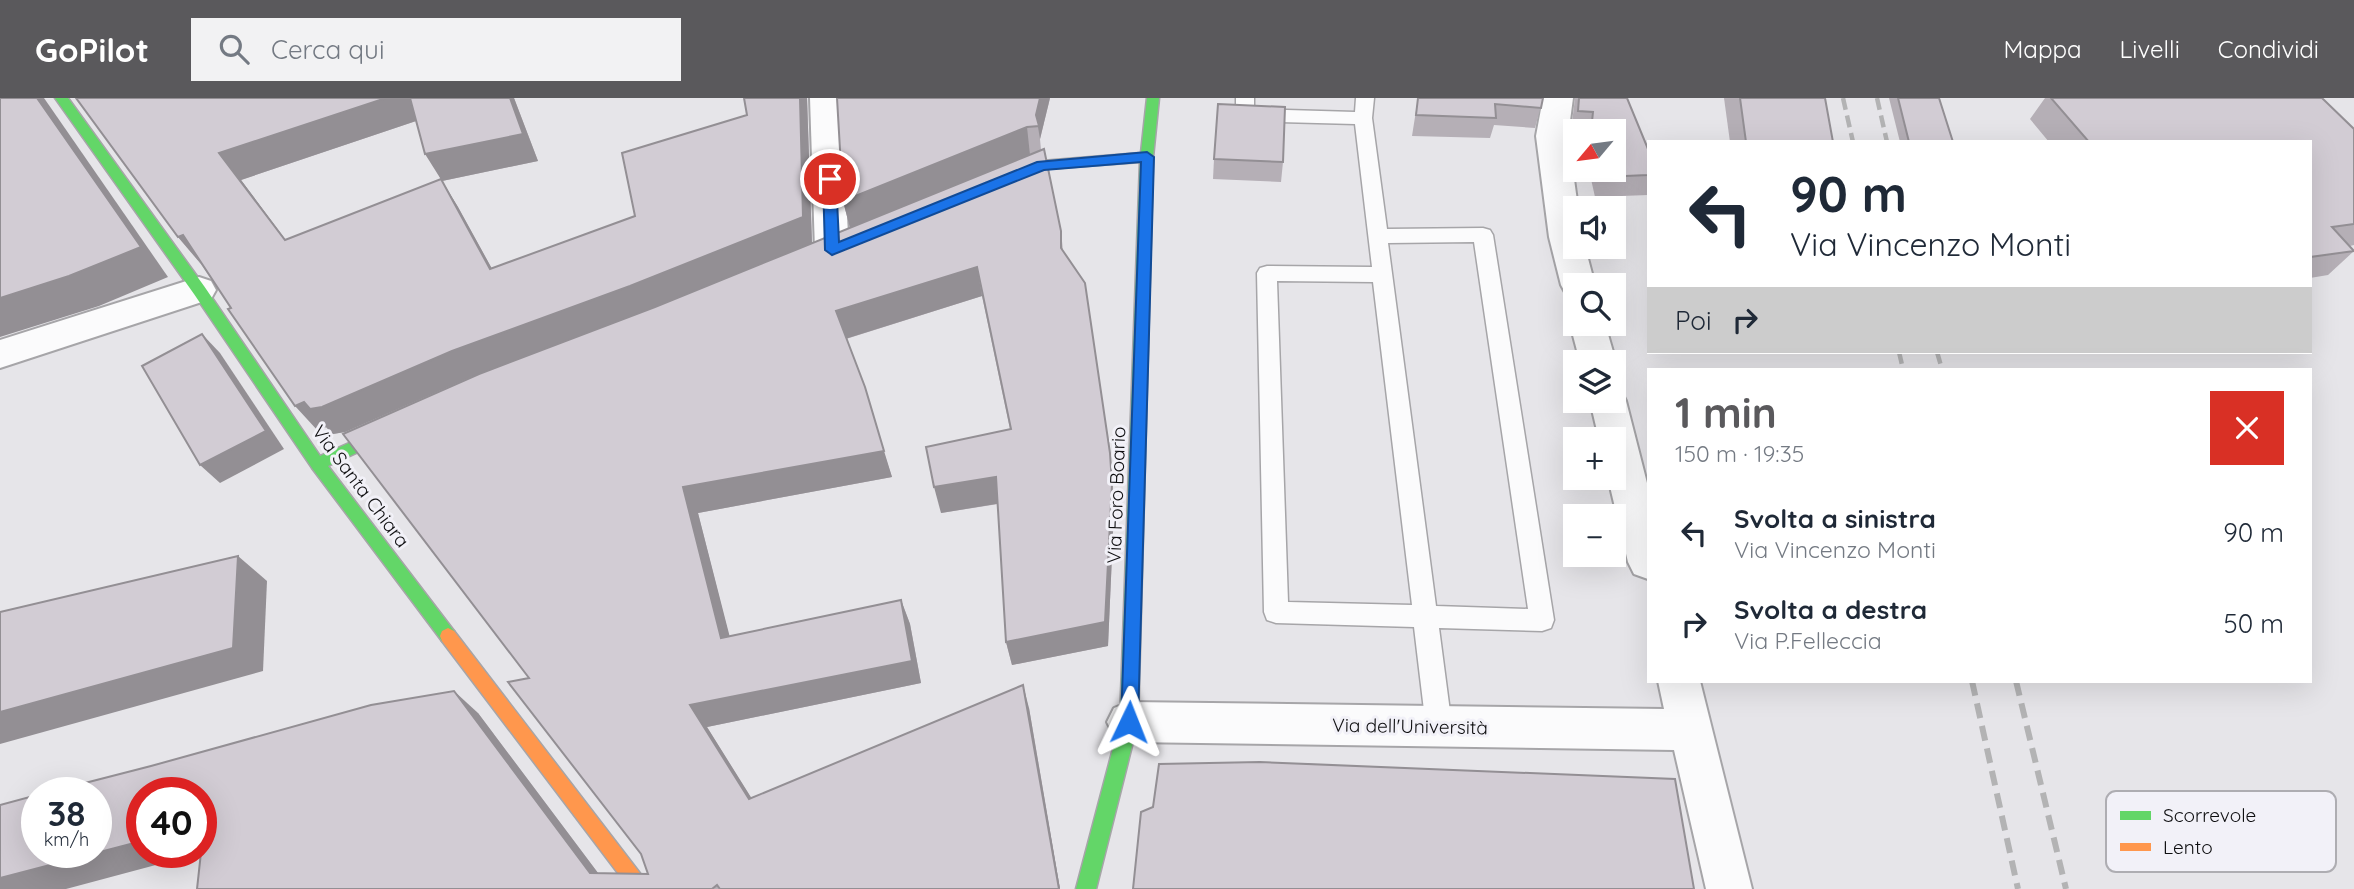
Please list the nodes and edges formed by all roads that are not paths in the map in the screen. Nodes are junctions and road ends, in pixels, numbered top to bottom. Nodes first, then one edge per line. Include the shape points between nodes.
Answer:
1 (61, 98) edge
2 (825, 98) edge
3 (1153, 98) edge
4 (1245, 98) edge
5 (1558, 98) edge
6 (1364, 108) edge
7 (1147, 157) junction
8 (980, 190) edge
9 (1378, 236) junction
10 (832, 250) edge
11 (1575, 273) edge
12 (1382, 275) junction
13 (199, 290) junction
14 (0, 354) edge
15 (1611, 413) edge
16 (412, 421) edge
17 (317, 464) junction
18 (1647, 558) edge
19 (1423, 616) junction
20 (1680, 683) edge
21 (1129, 722) junction
22 (1439, 727) junction
23 (1692, 730) junction
24 (642, 889) edge
25 (1086, 889) edge
26 (1729, 889) edge

1 - 13 street, Via Santa Chiara
2 - 10 street
3 - 7 street, Via Foro Boario
4 - 6 lane via 1245,115
5 - 11 street via 1552,136
6 - 9 lane
7 - 8 street via 1042,165
7 - 21 street, Via Foro Boario
9 - 12 lane
9 - 19 lane via 1483,235 1542,620
12 - 19 lane
12 - 19 lane via 1268,273 1276,612
13 - 14 street
13 - 17 street, Via Santa Chiara
15 - 18 street
16 - 17 street
17 - 24 street, Via Santa Chiara
19 - 22 lane
20 - 23 street
21 - 22 street, Via dell'Università
21 - 25 street, Via Foro Boario
22 - 23 street, Via dell'Università
23 - 26 street

